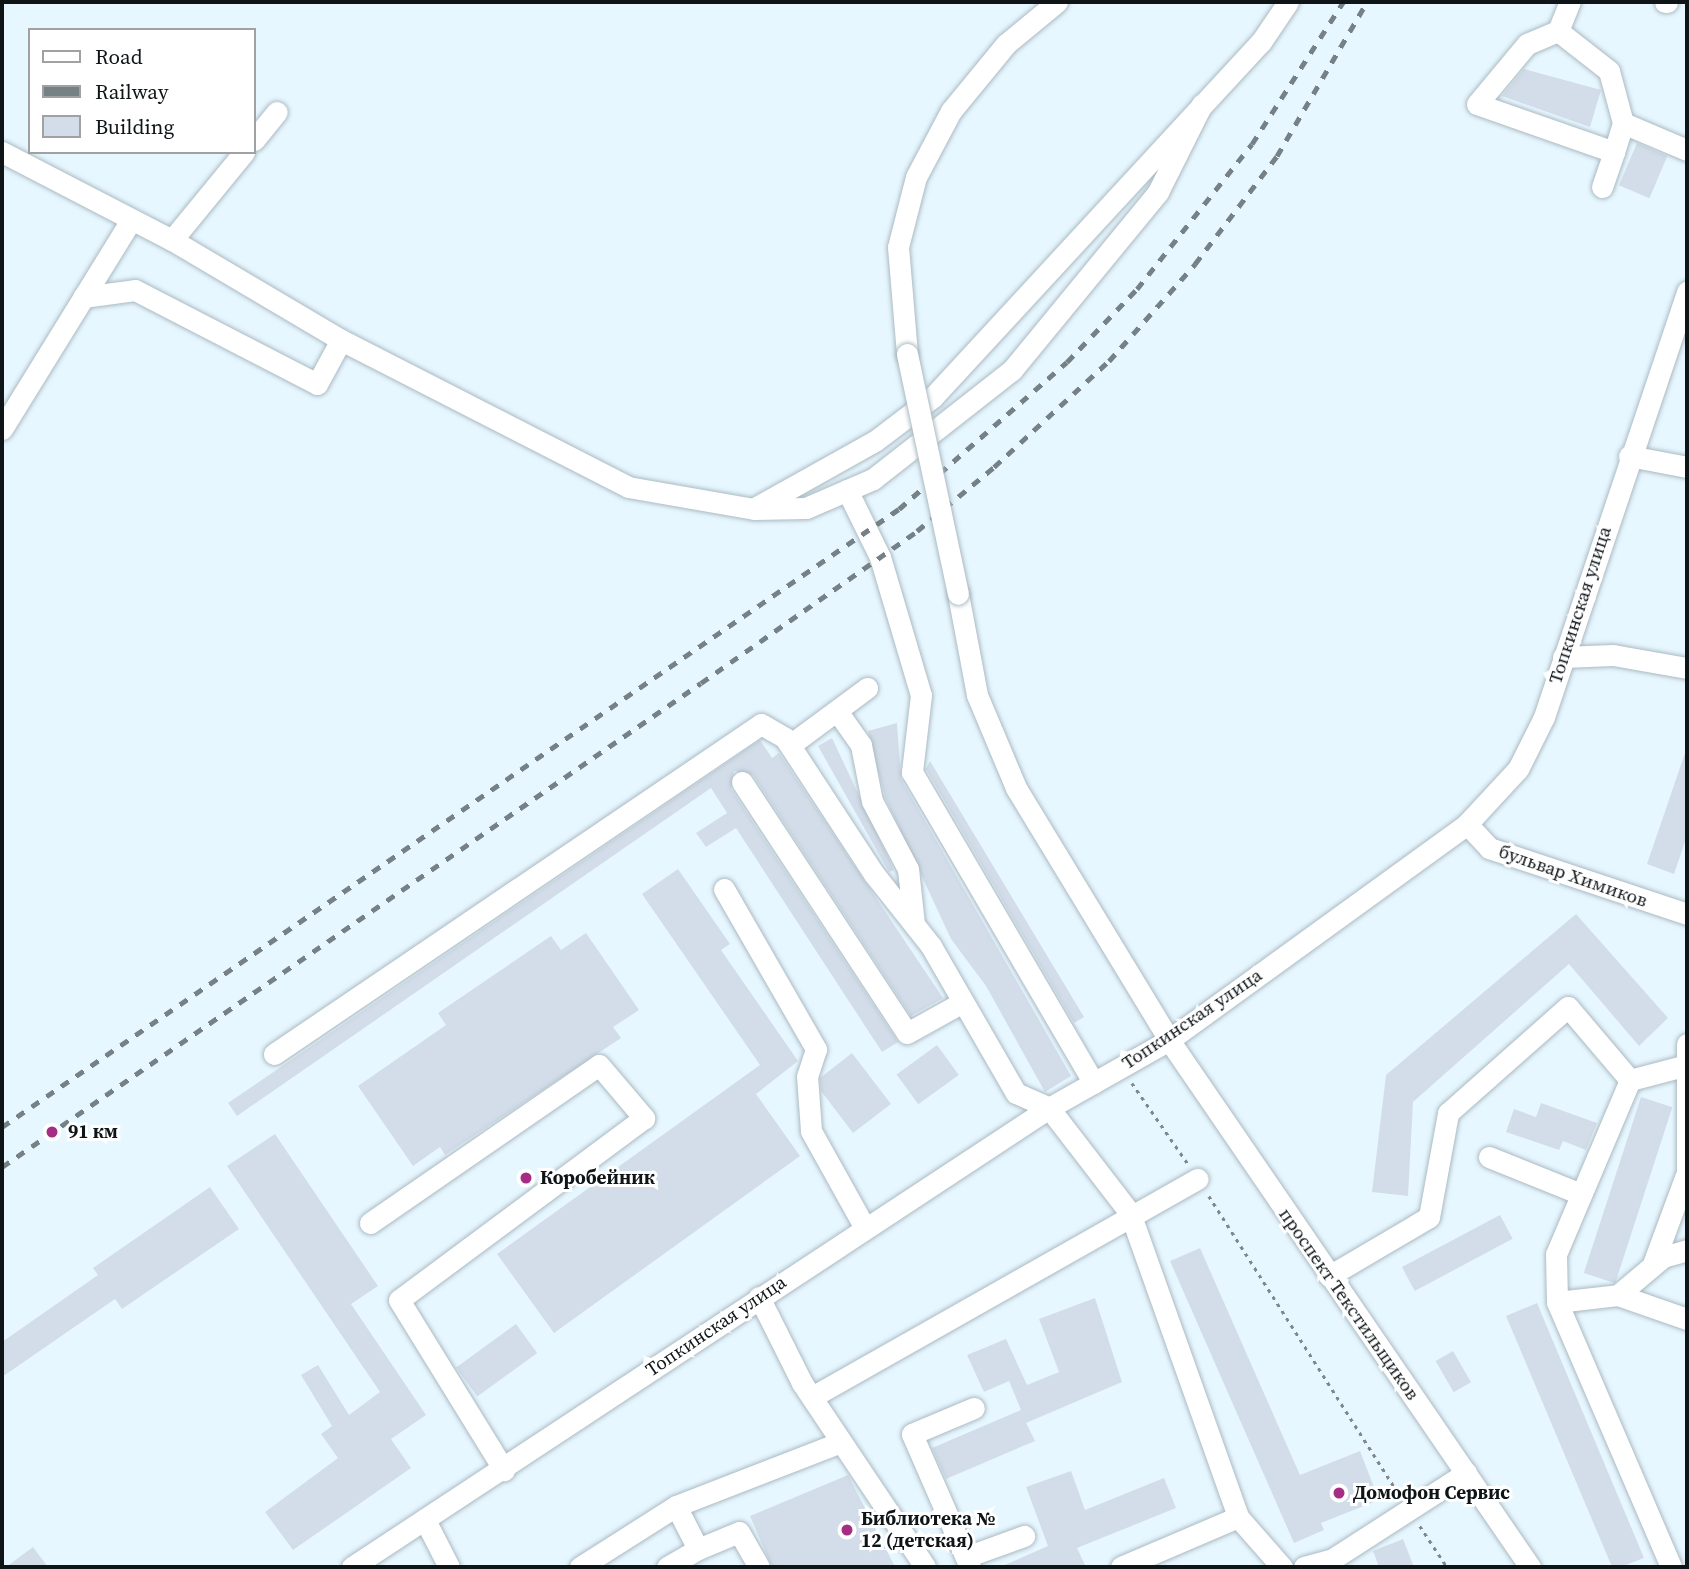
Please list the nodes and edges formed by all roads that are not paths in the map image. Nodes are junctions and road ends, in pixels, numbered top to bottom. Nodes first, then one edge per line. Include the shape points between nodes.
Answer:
1 (1056, 2) edge
2 (1288, 2) edge
3 (1570, 2) edge
4 (1558, 32) junction
5 (1202, 104) junction
6 (277, 112) dead end
7 (1623, 123) junction
8 (256, 138) edge
9 (1687, 150) edge
10 (2, 152) edge
11 (1614, 152) junction
12 (242, 154) edge
13 (1602, 187) dead end
14 (131, 220) junction
15 (173, 240) junction
16 (1687, 291) edge
17 (83, 298) junction
18 (341, 340) junction
19 (2, 429) edge
20 (1629, 456) junction
21 (1687, 467) edge
22 (847, 490) junction
23 (754, 509) junction
24 (1563, 657) junction
25 (1687, 668) edge
26 (867, 688) dead end
27 (837, 711) junction
28 (790, 746) junction
29 (742, 782) dead end
30 (1467, 824) junction
31 (724, 889) dead end
32 (1687, 914) edge
33 (914, 924) junction
34 (964, 1002) junction
35 (1169, 1040) junction
36 (1687, 1044) edge
37 (274, 1054) dead end
38 (1687, 1065) edge
39 (1630, 1080) junction
40 (1094, 1083) junction
41 (1049, 1108) junction
42 (1489, 1157) dead end
43 (1198, 1178) road end
44 (1581, 1194) junction
45 (1130, 1213) junction
46 (370, 1223) dead end
47 (865, 1228) junction
48 (1687, 1250) edge
49 (1653, 1264) junction
50 (1329, 1276) junction
51 (1618, 1295) junction
52 (759, 1297) junction
53 (1557, 1302) junction
54 (1687, 1319) edge
55 (812, 1397) junction
56 (974, 1408) dead end
57 (841, 1442) junction
58 (504, 1470) junction
59 (1466, 1473) junction
60 (676, 1506) junction
61 (1238, 1517) junction
62 (425, 1520) junction
63 (1024, 1536) dead end
64 (698, 1549) junction
65 (968, 1562) edge
66 (1333, 1564) edge
67 (352, 1567) edge
68 (449, 1567) edge
69 (580, 1567) edge
70 (667, 1567) edge
71 (759, 1567) edge
72 (925, 1567) edge
73 (1121, 1567) edge
74 (1282, 1567) edge
75 (1304, 1567) edge
76 (1530, 1567) edge
77 (1671, 1567) edge

1 - 35 street, проспект Текстильщиков, bridge via 1006,44 951,111 916,177 898,247 907,354 976,695 1016,788
2 - 5 street via 1261,41
3 - 4 street
4 - 7 street via 1609,71
4 - 11 street via 1527,44 1478,104
5 - 22 street via 1158,192 1012,370 925,443
5 - 23 street via 933,397 875,441
6 - 8 street
7 - 9 street
7 - 11 street
10 - 14 street
11 - 13 street
12 - 15 street
14 - 15 street
14 - 17 street
15 - 18 street
16 - 20 street, Топкинская улица
17 - 18 street via 135,290 317,384
17 - 19 street
18 - 23 street via 628,486
20 - 21 street
20 - 24 street, Топкинская улица
22 - 23 street via 806,508
22 - 40 street via 880,557 918,682 912,772
24 - 25 street via 1613,655
24 - 30 street, Топкинская улица via 1544,718 1518,769
26 - 27 street
27 - 28 street
27 - 33 street via 861,745 872,800 908,869
28 - 33 street
28 - 37 street via 761,723
29 - 34 street via 907,1033
30 - 32 street, бульвар Химиков via 1489,848
30 - 35 street, Топкинская улица
31 - 47 street via 816,1049 807,1076 811,1131
33 - 34 street
34 - 41 street via 1016,1093
35 - 40 street, Топкинская улица
35 - 50 street, проспект Текстильщиков
36 - 38 street
38 - 39 street
38 - 49 street via 1687,1172
39 - 44 street
39 - 50 street via 1568,1007 1447,1113 1429,1217
40 - 41 street, Топкинская улица
41 - 45 street
41 - 47 street, Топкинская улица
42 - 44 street
43 - 45 street
44 - 53 street via 1556,1254
45 - 55 street
45 - 61 street
46 - 58 street via 599,1065 643,1118 399,1300
47 - 52 street, Топкинская улица
48 - 49 street
49 - 51 street
50 - 59 street, проспект Текстильщиков
51 - 53 street
51 - 54 street
52 - 55 street
52 - 58 street, Топкинская улица
53 - 77 street
55 - 57 street
56 - 65 street via 912,1434
57 - 60 street
57 - 72 street
58 - 62 street, Топкинская улица
59 - 66 street via 1408,1508
59 - 76 street, проспект Текстильщиков
60 - 64 street
60 - 69 street
61 - 73 street
61 - 74 street
62 - 67 street, Топкинская улица
62 - 68 street
63 - 65 street
64 - 70 street
64 - 71 street via 739,1532
66 - 75 street

